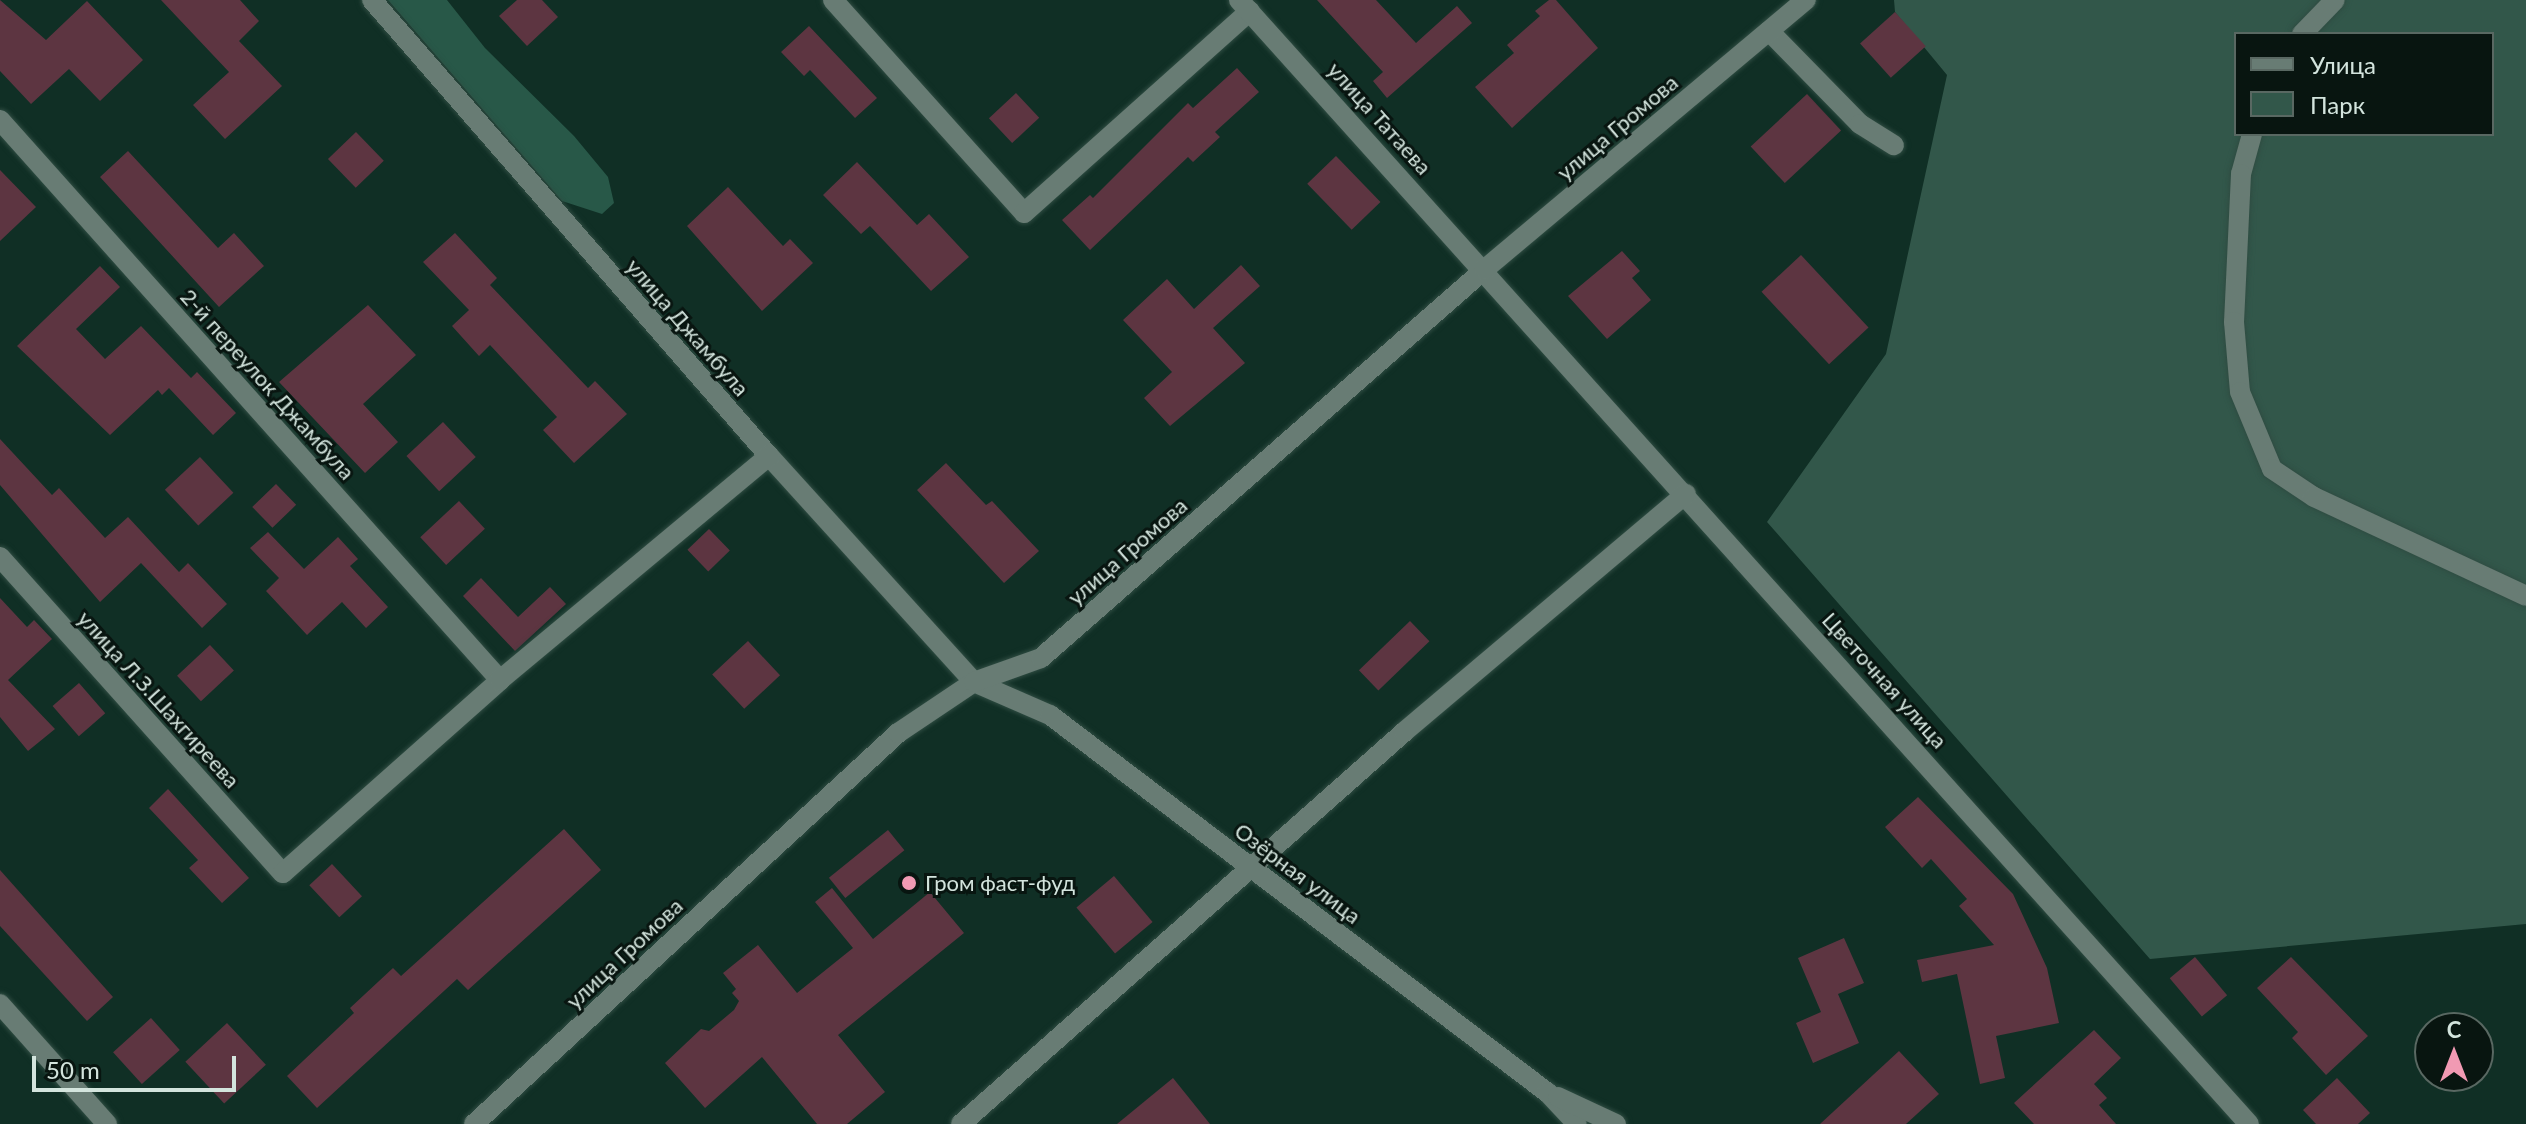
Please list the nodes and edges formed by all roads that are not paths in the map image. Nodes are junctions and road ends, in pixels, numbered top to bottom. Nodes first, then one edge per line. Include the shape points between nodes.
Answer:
1 (372, 0) edge
2 (833, 0) edge
3 (1806, 0) edge
4 (2335, 0) edge
5 (1245, 6) edge
6 (1769, 31) junction
7 (2304, 32) edge
8 (0, 120) edge
9 (2251, 136) edge
10 (1894, 145) dead end
11 (1485, 269) junction
12 (769, 456) junction
13 (1686, 494) junction
14 (0, 557) edge
15 (2526, 596) edge
16 (500, 680) junction
17 (974, 682) junction
18 (1251, 867) junction
19 (0, 1004) edge
20 (1548, 1093) junction
21 (107, 1124) edge
22 (474, 1124) edge
23 (961, 1124) edge
24 (1577, 1124) edge
25 (1616, 1124) edge
26 (2249, 1124) edge

1 - 12 street, улица Джамбула
2 - 5 street via 1024,213
3 - 6 street, улица Громова
4 - 7 street
5 - 11 street, улица Татаева
6 - 10 street via 1860,124
6 - 11 street, улица Громова
8 - 16 street, 2-й переулок Джамбула
9 - 15 street via 2236,224 2234,322 2240,392 2272,469 2314,497
11 - 13 street, Цветочная улица
11 - 17 street, улица Громова via 1041,658
12 - 16 street
12 - 17 street, улица Джамбула
13 - 18 street
13 - 26 street, Цветочная улица
14 - 16 street, улица Л.З.Шахгиреева via 283,873
17 - 18 street, Озёрная улица via 1050,715
17 - 22 street, улица Громова via 898,733
18 - 20 street, Озёрная улица
18 - 23 street
19 - 21 street
20 - 24 street, Озёрная улица
20 - 25 street

